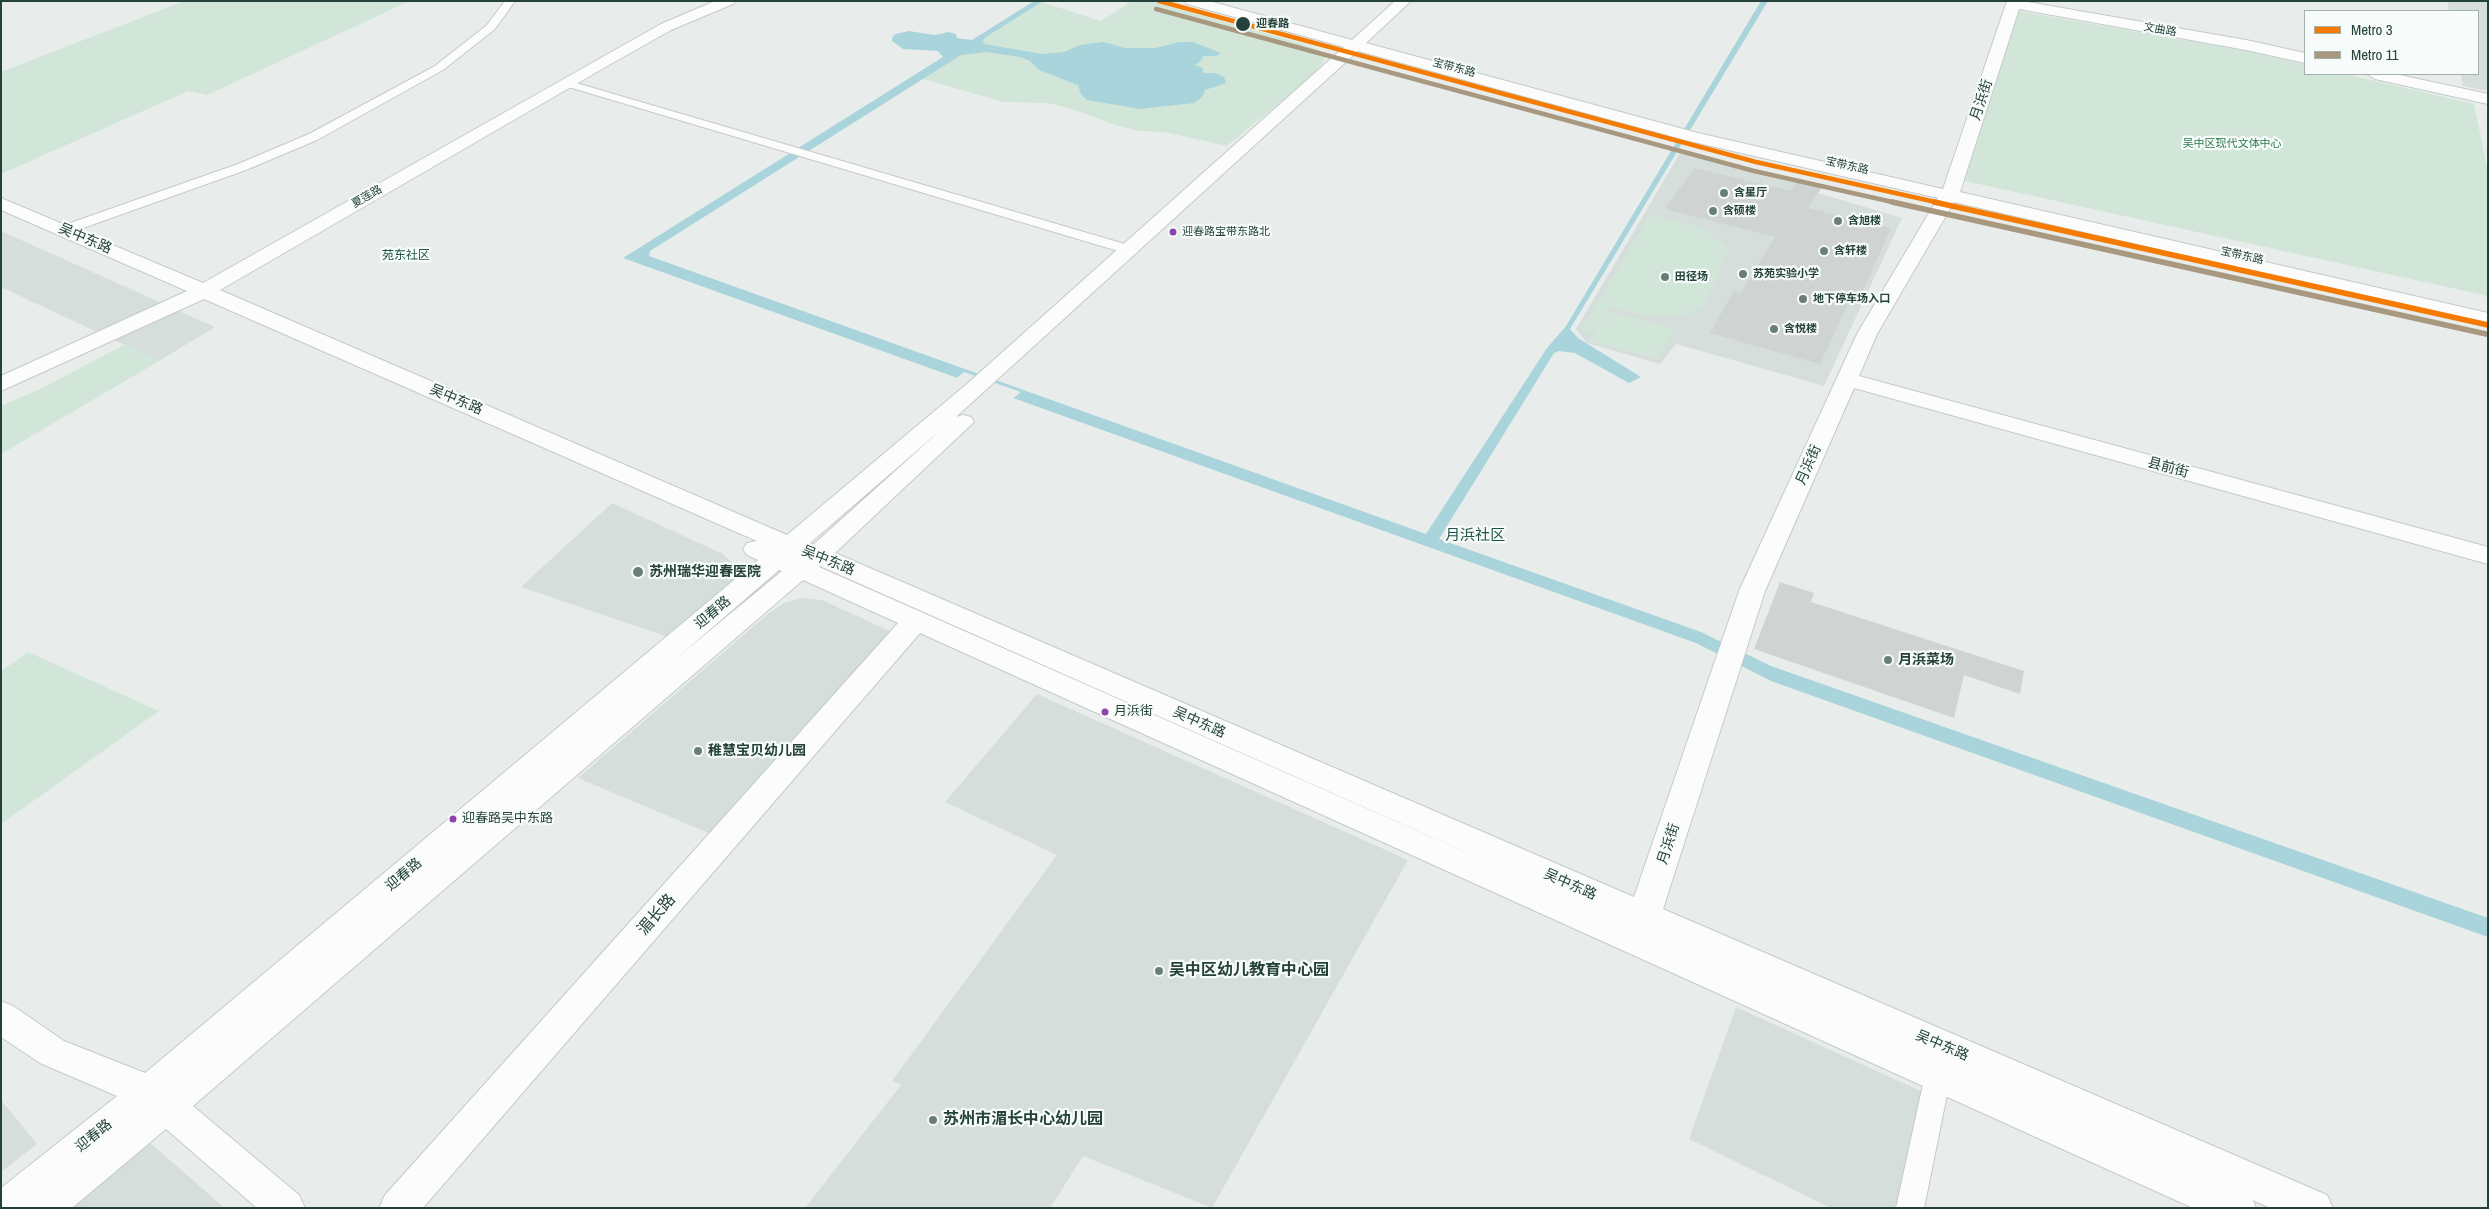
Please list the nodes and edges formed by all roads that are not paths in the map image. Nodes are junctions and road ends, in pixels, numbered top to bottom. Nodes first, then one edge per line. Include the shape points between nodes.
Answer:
1 (510, 1) edge
2 (728, 1) edge
3 (1192, 1) edge
4 (1211, 1) edge
5 (1404, 1) edge
6 (2014, 3) edge
7 (1370, 45) junction
8 (2304, 58) edge
9 (2380, 75) edge
10 (566, 83) junction
11 (2488, 99) edge
12 (827, 161) joint
13 (1950, 193) junction
14 (1, 203) edge
15 (1, 216) edge
16 (64, 230) junction
17 (1130, 250) junction
18 (197, 294) junction
19 (2488, 312) edge
20 (2488, 319) edge
21 (1848, 379) junction
22 (1, 384) edge
23 (989, 387) junction
24 (2488, 556) edge
25 (796, 557) junction
26 (915, 622) junction
27 (1640, 930) junction
28 (1, 1017) edge
29 (1938, 1075) junction
30 (157, 1099) junction
31 (6, 1208) edge
32 (42, 1208) edge
33 (286, 1208) edge
34 (398, 1208) edge
35 (1910, 1208) edge
36 (2237, 1208) edge
37 (2314, 1208) edge

1 - 16 street via 491,27 439,68 314,137 207,180
2 - 10 main road, 夏莲路 via 653,34
3 - 7 main road, 宝带东路
4 - 7 main road, 宝带东路
5 - 7 main road, 迎春路
6 - 8 main road, 文曲路
6 - 13 main road, 月浜街
7 - 13 main road, 宝带东路 via 1688,132
7 - 17 main road, 迎春路
7 - 23 main road, 迎春路 via 1213,197
9 - 11 main road
10 - 12 street
10 - 18 main road, 夏莲路
12 - 17 street
13 - 19 main road, 宝带东路
13 - 20 main road, 宝带东路
13 - 21 main road, 月浜街 via 1867,334
14 - 16 main road, 吴中东路
15 - 18 main road, 吴中东路
16 - 18 main road, 吴中东路
17 - 23 main road, 迎春路
18 - 22 main road, 夏莲路
18 - 25 main road, 吴中东路
21 - 24 main road, 县前街
21 - 27 main road, 月浜街 via 1752,591
23 - 25 main road, 迎春路
25 - 26 main road, 吴中东路
25 - 27 main road, 吴中东路
25 - 30 main road, 迎春路
26 - 27 main road, 吴中东路
26 - 34 main road, 湄长路
27 - 29 main road, 吴中东路
27 - 37 main road, 吴中东路
28 - 30 main road via 52,1052
29 - 35 street
29 - 36 main road, 吴中东路
30 - 31 main road, 迎春路
30 - 32 main road, 迎春路
30 - 33 main road

